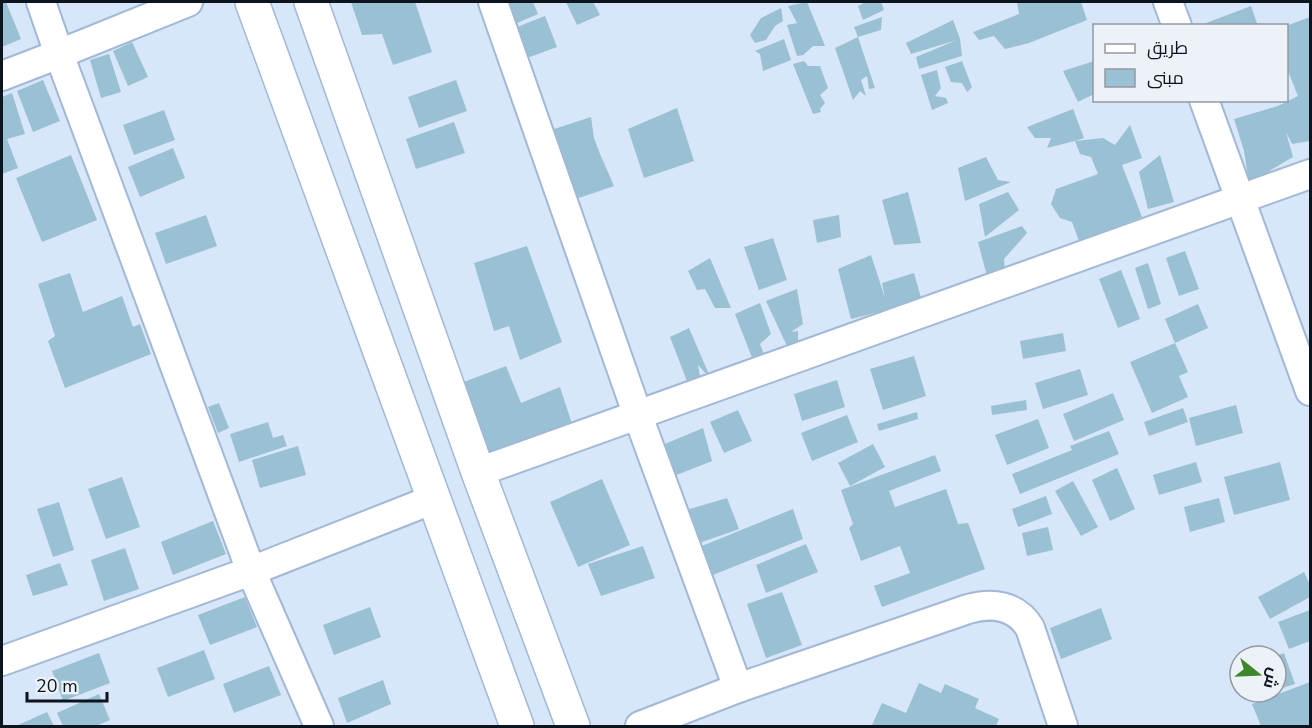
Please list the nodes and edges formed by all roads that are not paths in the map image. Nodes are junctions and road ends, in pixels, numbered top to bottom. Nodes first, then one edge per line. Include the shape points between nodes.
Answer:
1 (41, 2) edge
2 (188, 2) edge
3 (252, 2) edge
4 (311, 2) edge
5 (493, 2) edge
6 (1168, 2) edge
7 (1176, 24) edge
8 (59, 54) junction
9 (2, 76) edge
10 (1205, 102) edge
11 (1311, 174) edge
12 (1240, 200) junction
13 (1311, 391) edge
14 (638, 416) junction
15 (478, 472) junction
16 (434, 499) junction
17 (251, 571) junction
18 (2, 661) edge
19 (738, 688) junction
20 (319, 726) edge
21 (517, 726) edge
22 (573, 726) edge
23 (640, 726) edge
24 (1063, 726) edge

1 - 8 street
2 - 8 street
3 - 16 street
4 - 15 street
5 - 14 street
6 - 7 street
8 - 9 street
8 - 17 street
10 - 12 street
11 - 12 street
12 - 13 street
12 - 14 street
14 - 15 street
14 - 19 street
15 - 22 street
16 - 17 street
16 - 21 street
17 - 18 street
17 - 20 street
19 - 23 street
19 - 24 street via 990,604 1014,611 1025,620

